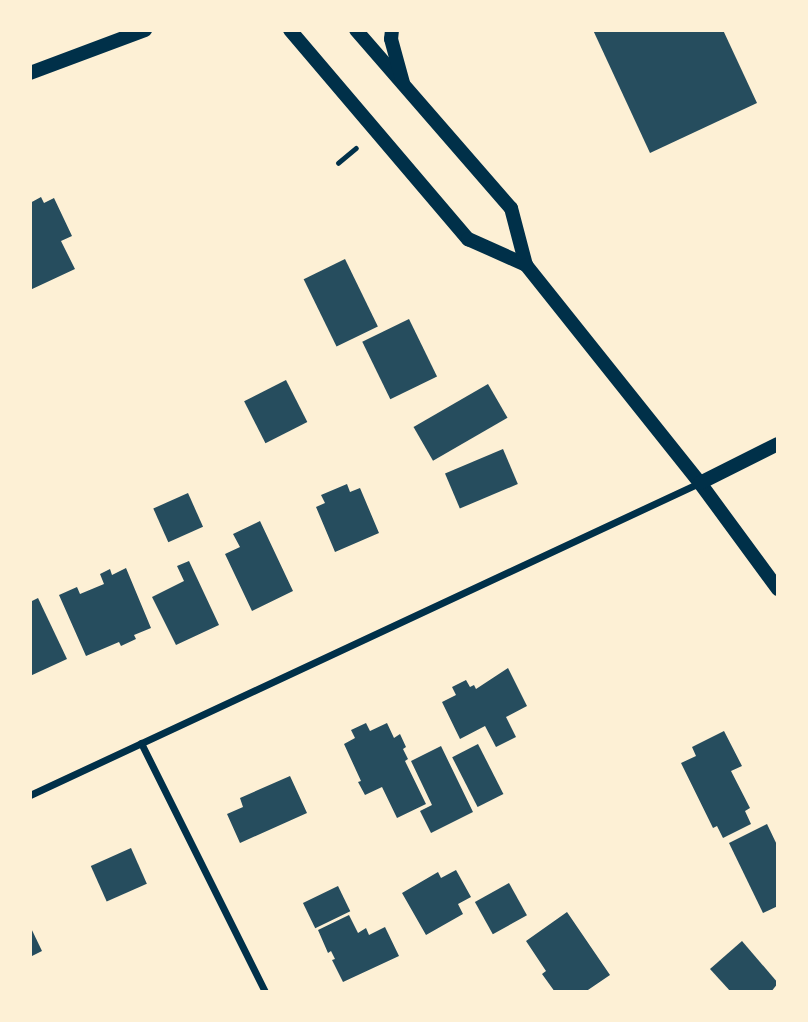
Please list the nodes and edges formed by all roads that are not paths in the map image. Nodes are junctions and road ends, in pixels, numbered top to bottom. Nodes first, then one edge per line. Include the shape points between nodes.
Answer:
1 (145, 30) edge
2 (290, 30) edge
3 (356, 30) edge
4 (392, 30) edge
5 (30, 73) edge
6 (404, 88) junction
7 (526, 265) junction
8 (778, 444) edge
9 (700, 483) junction
10 (778, 589) edge
11 (141, 744) junction
12 (30, 796) edge
13 (265, 992) edge

1 - 5 main road
2 - 7 main road via 468,239
3 - 6 main road
4 - 6 main road
6 - 7 main road via 511,208
7 - 9 main road
8 - 9 main road
9 - 10 main road
9 - 11 street
11 - 12 street
11 - 13 street

